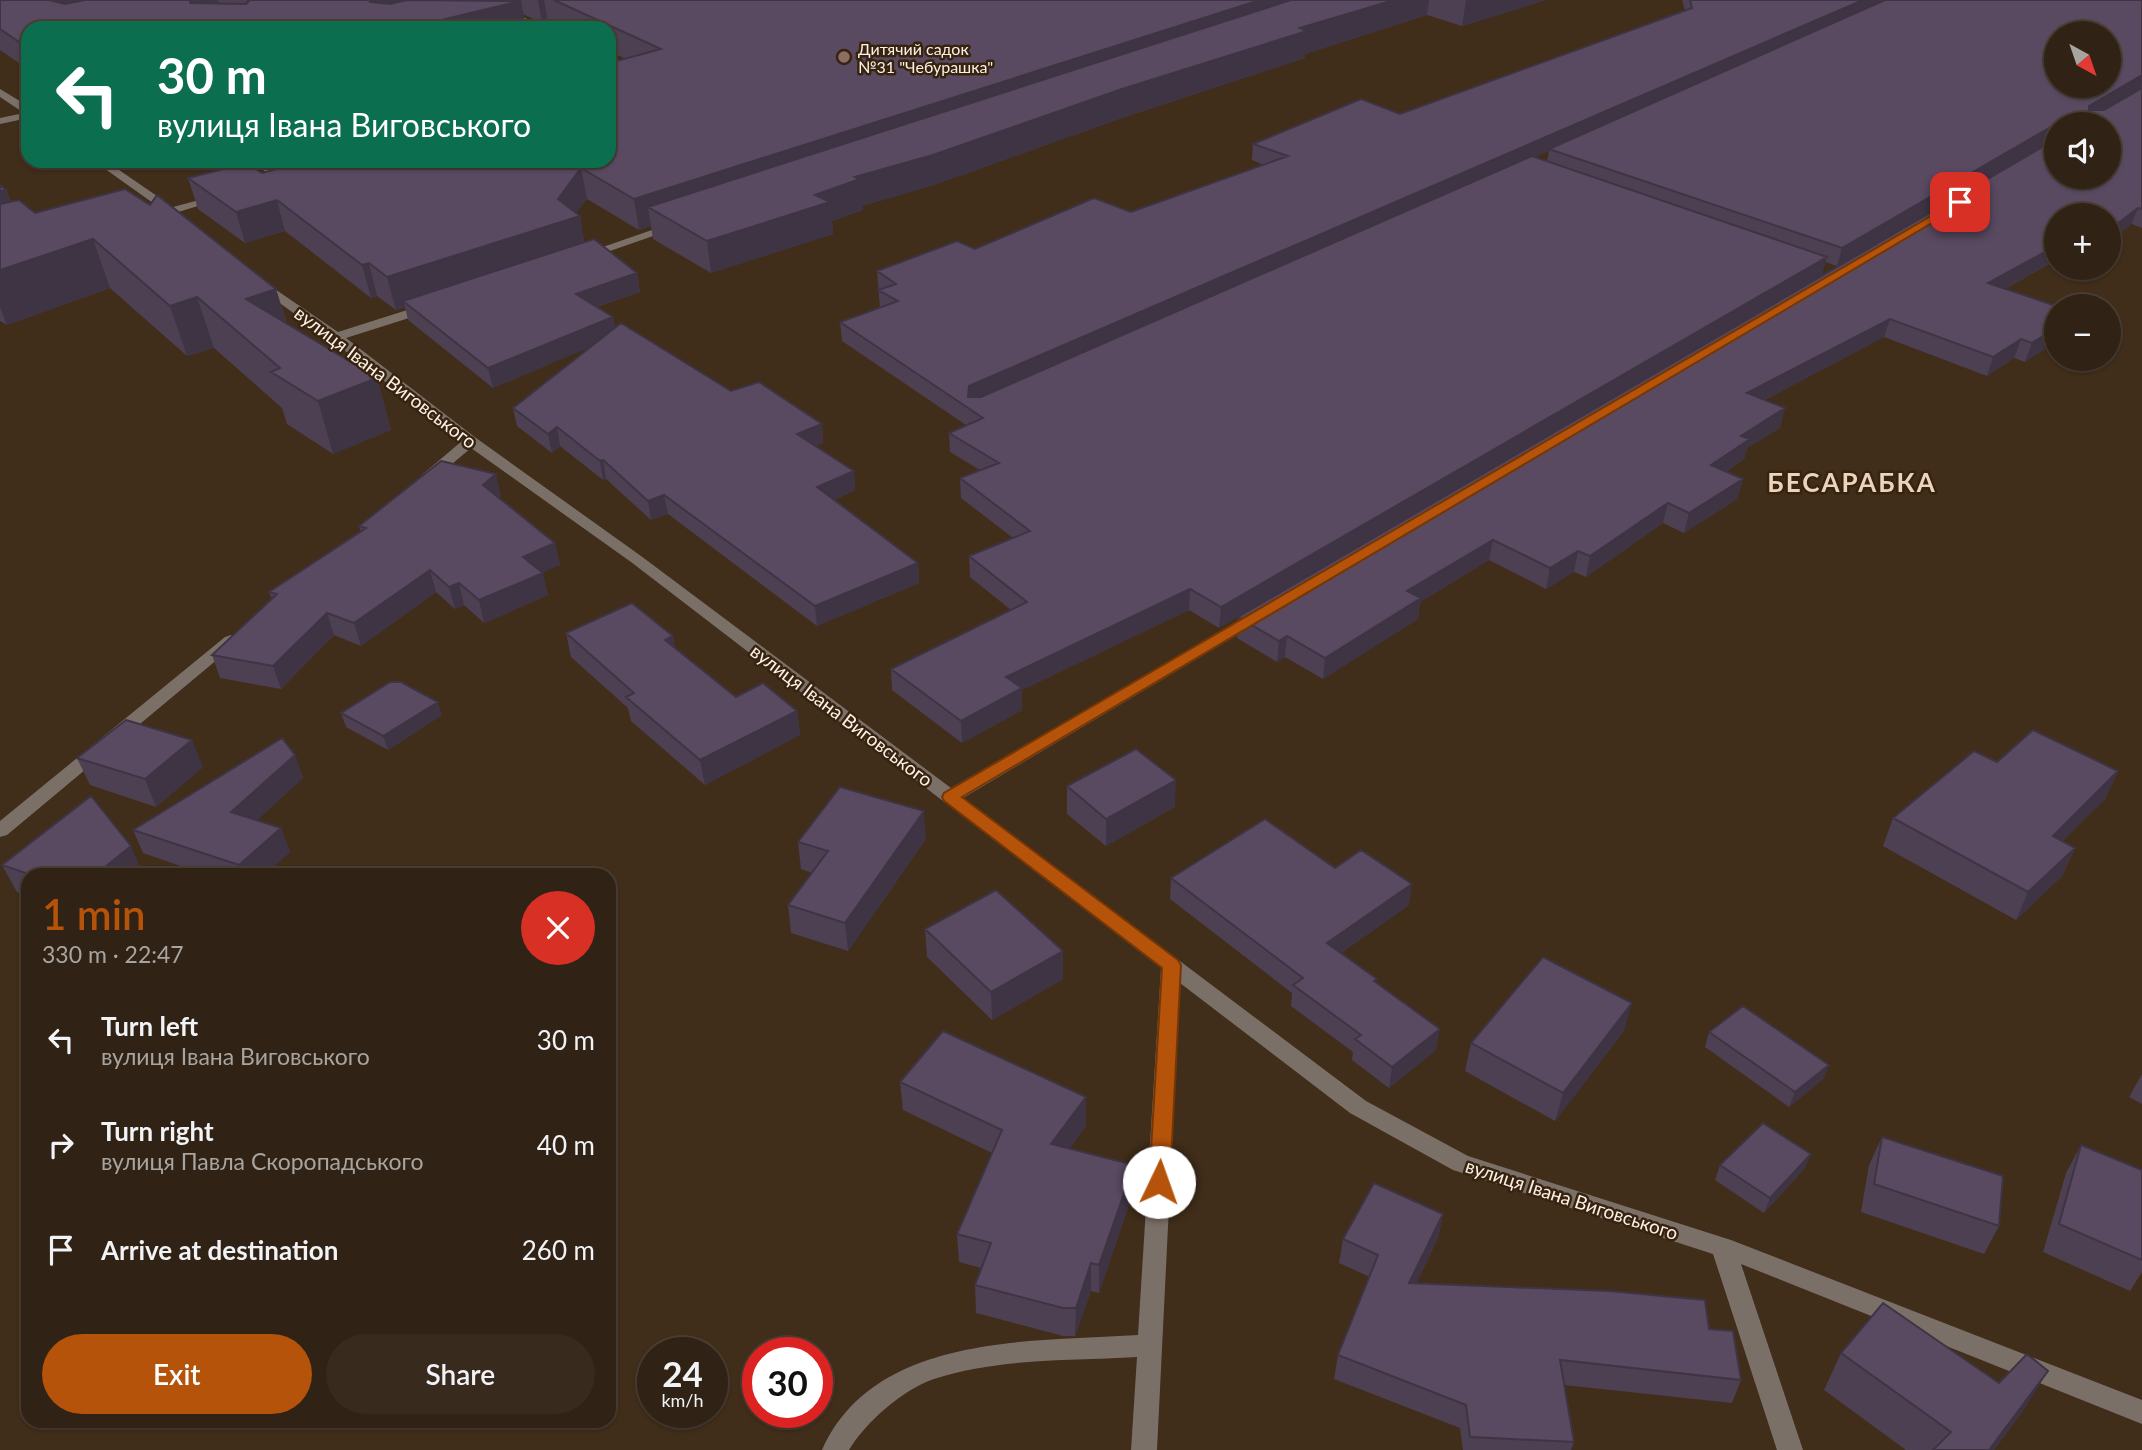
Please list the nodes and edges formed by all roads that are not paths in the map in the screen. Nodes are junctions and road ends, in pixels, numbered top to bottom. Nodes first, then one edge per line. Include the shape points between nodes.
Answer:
1 (488, 3) edge
2 (525, 21) edge
3 (616, 63) edge
4 (616, 78) edge
5 (0, 92) edge
6 (21, 108) edge
7 (21, 115) edge
8 (0, 121) edge
9 (108, 168) edge
10 (266, 168) edge
11 (296, 176) edge
12 (284, 180) junction
13 (271, 184) edge
14 (234, 194) edge
15 (681, 223) edge
16 (575, 258) edge
17 (252, 277) edge
18 (443, 302) edge
19 (337, 337) junction
20 (471, 442) junction
21 (417, 486) edge
22 (1275, 606) edge
23 (246, 627) edge
24 (950, 797) junction
25 (0, 831) edge
26 (1171, 965) junction
27 (1723, 1247) junction
28 (1150, 1345) junction
29 (2142, 1412) edge
30 (835, 1450) edge
31 (1144, 1450) edge
32 (1790, 1450) edge

1 - 2 street
3 - 4 street via 634,72
5 - 6 street
7 - 8 street
9 - 14 street via 164,212
10 - 12 street
11 - 12 street
12 - 13 street
15 - 16 street
17 - 19 street, вулиця Івана Виговського
18 - 19 street
19 - 20 street, вулиця Івана Виговського
20 - 21 street
20 - 24 street, вулиця Івана Виговського via 636,559
22 - 24 street
23 - 25 street
24 - 26 street, вулиця Івана Виговського
26 - 27 street, вулиця Івана Виговського via 1358,1107 1461,1163
26 - 28 street
27 - 29 street, вулиця Івана Виговського
27 - 32 street
28 - 30 street via 996,1355 928,1369 853,1420
28 - 31 street

